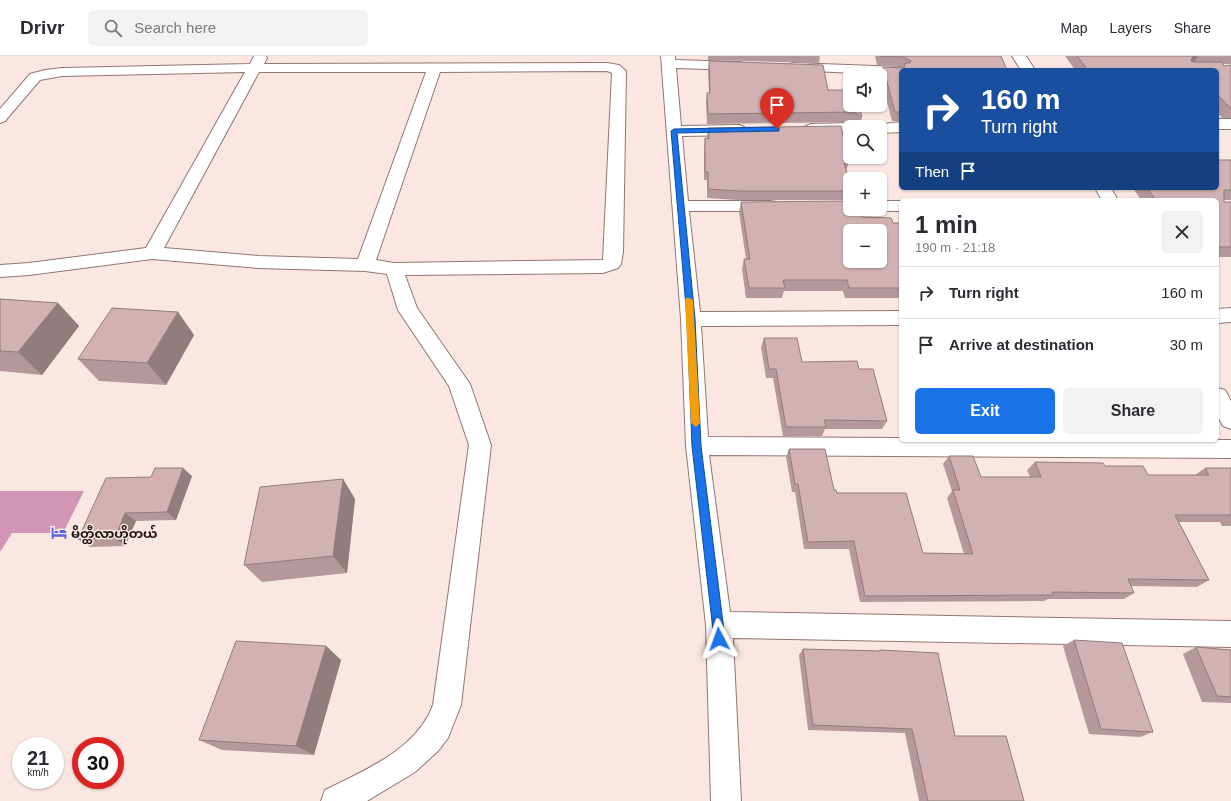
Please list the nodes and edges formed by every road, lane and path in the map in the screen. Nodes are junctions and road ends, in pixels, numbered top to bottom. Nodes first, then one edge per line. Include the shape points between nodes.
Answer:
1 (1019, 56) edge
2 (668, 60) edge
3 (258, 62) edge
4 (754, 66) edge
5 (777, 67) edge
6 (434, 68) junction
7 (1027, 68) edge
8 (899, 71) edge
9 (0, 118) edge
10 (1219, 124) edge
11 (1231, 124) edge
12 (899, 127) edge
13 (843, 128) edge
14 (887, 128) edge
15 (796, 129) edge
16 (750, 130) edge
17 (674, 131) junction
18 (680, 206) junction
19 (788, 206) edge
20 (887, 206) edge
21 (899, 206) edge
22 (152, 253) junction
23 (365, 265) junction
24 (394, 269) junction
25 (0, 271) edge
26 (1231, 315) edge
27 (1219, 316) edge
28 (899, 318) edge
29 (691, 319) junction
30 (1219, 399) edge
31 (1231, 420) edge
32 (697, 446) junction
33 (1231, 449) edge
34 (718, 625) junction
35 (1231, 634) edge
36 (336, 801) edge
37 (726, 801) edge

1 - 7 street
2 - 4 street
2 - 17 street
3 - 6 street
3 - 9 street via 45,74 35,77
3 - 22 street
5 - 8 street
6 - 23 street
6 - 24 street via 607,67 619,71 612,264 603,268
10 - 11 street
12 - 14 street
13 - 15 street
16 - 17 street
17 - 18 street
18 - 19 street
18 - 29 street
20 - 21 street
22 - 23 street via 258,262
22 - 25 street
23 - 24 street
24 - 36 street via 408,310 459,384 480,445 447,705 438,727 426,743 401,766
26 - 27 street
28 - 29 street
29 - 32 street
30 - 31 street
32 - 33 street
32 - 34 street
34 - 35 street
34 - 37 street

